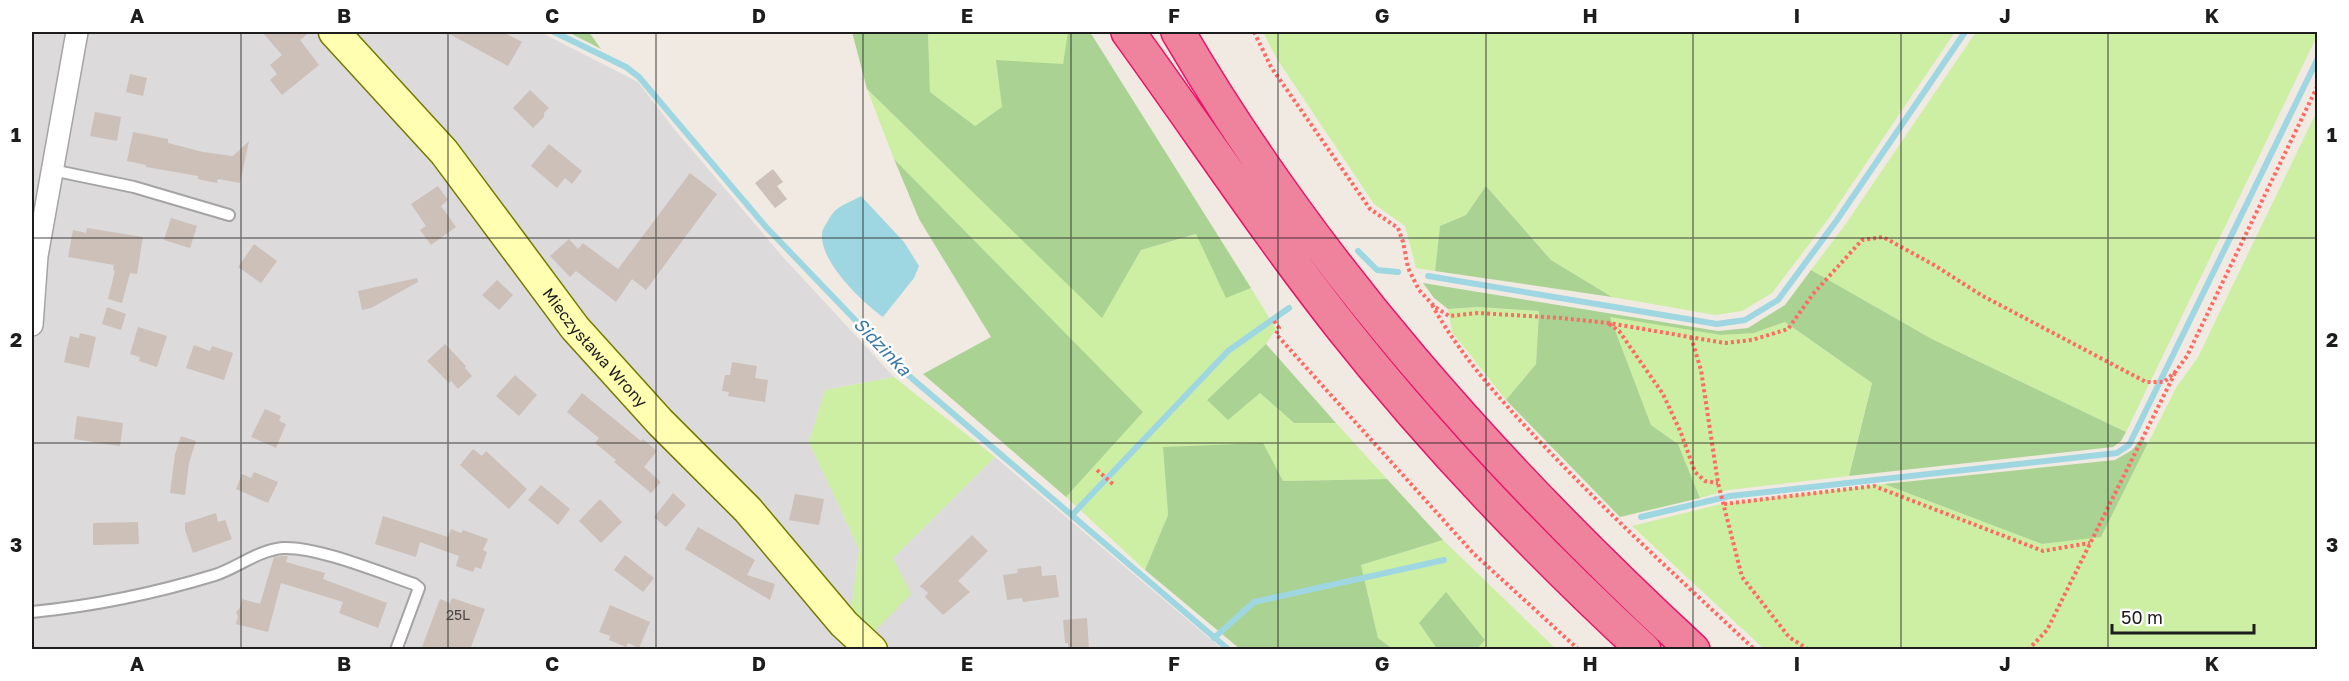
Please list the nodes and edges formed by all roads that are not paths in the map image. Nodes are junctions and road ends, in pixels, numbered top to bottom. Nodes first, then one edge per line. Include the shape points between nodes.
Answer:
1 (76, 32) edge
2 (334, 32) edge
3 (1128, 32) edge
4 (1141, 32) edge
5 (1178, 32) edge
6 (1192, 32) edge
7 (1222, 104) junction
8 (1206, 139) junction
9 (52, 170) junction
10 (229, 215) dead end
11 (32, 325) edge
12 (32, 612) edge
13 (396, 650) edge
14 (872, 650) edge
15 (1644, 650) edge
16 (1693, 650) edge

1 - 9 street
2 - 14 street, Mieczysława Wrony via 444,152 579,334 748,510 844,624
3 - 8 highway
4 - 8 highway
5 - 7 highway
6 - 7 highway
7 - 16 highway via 1336,266 1421,372 1517,478
8 - 15 highway via 1276,240 1419,421 1500,508
9 - 10 lane via 134,187
9 - 11 street via 37,256
12 - 13 lane via 149,592 217,574 269,551 291,548 328,555 419,588

